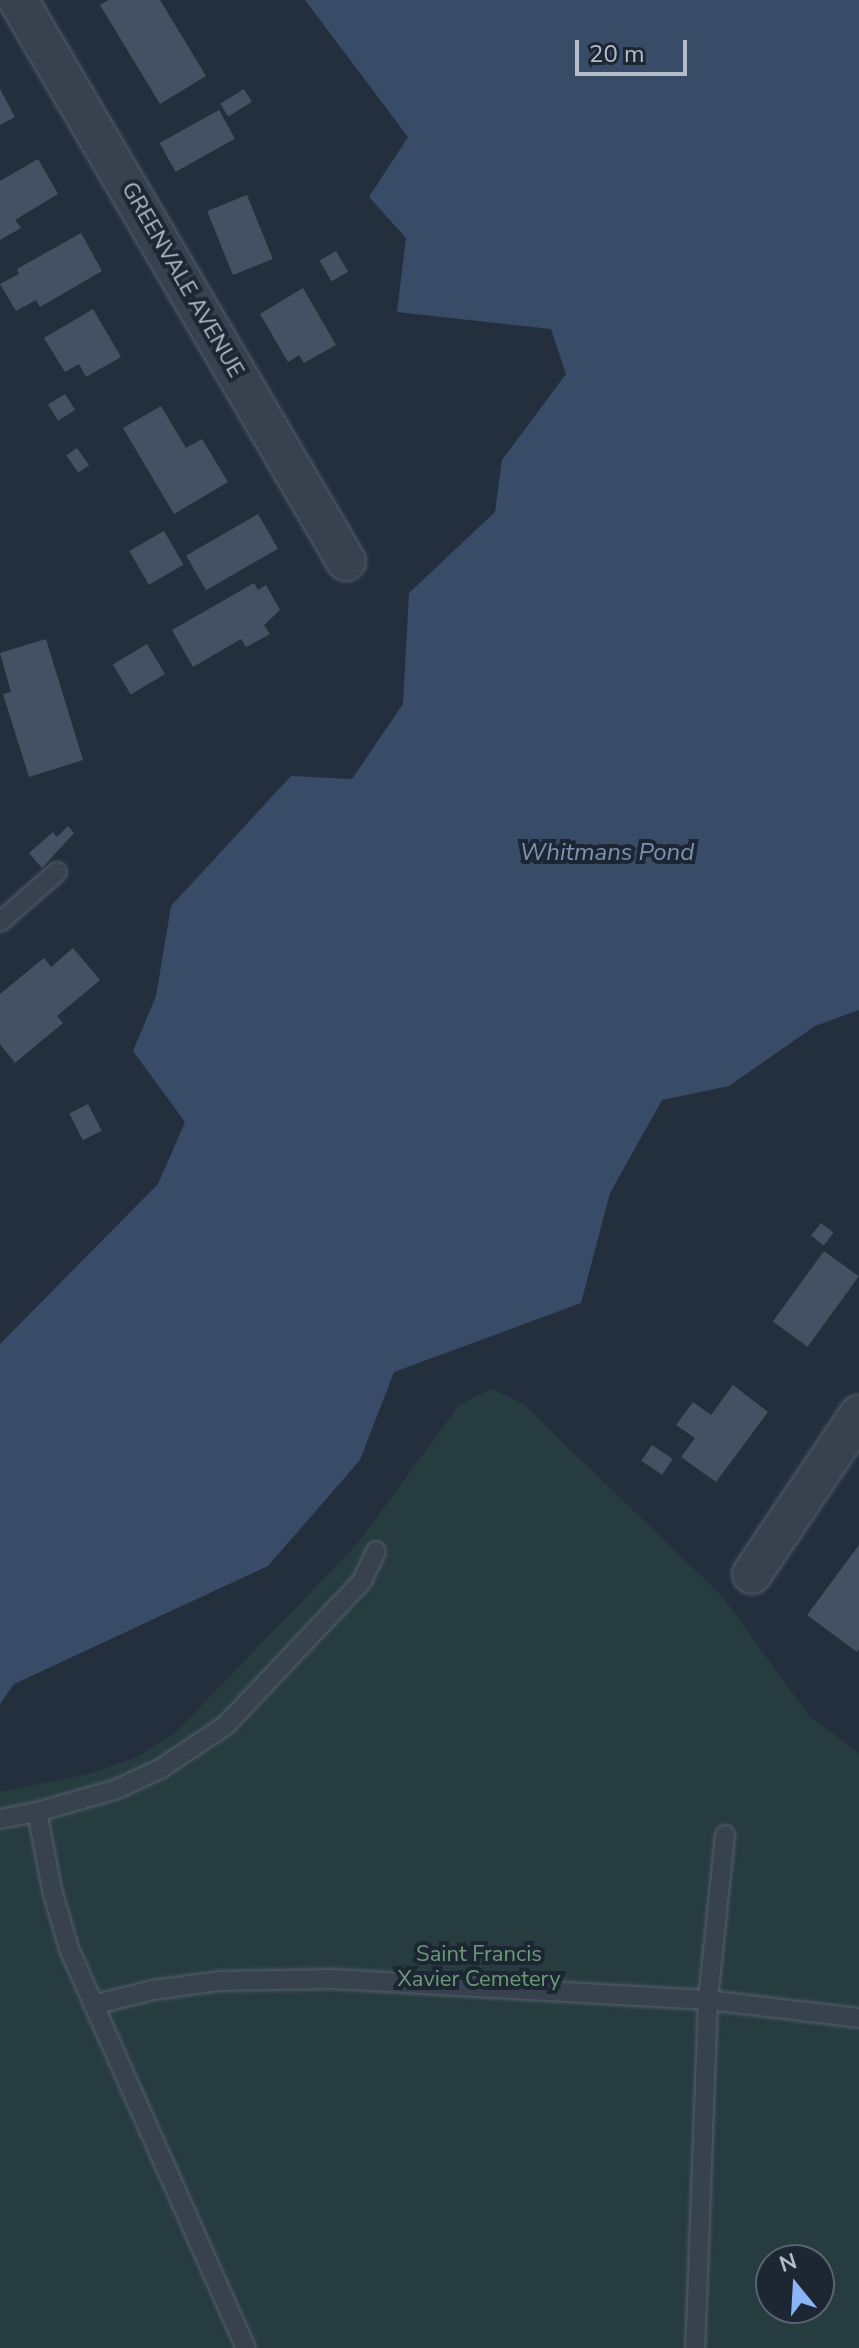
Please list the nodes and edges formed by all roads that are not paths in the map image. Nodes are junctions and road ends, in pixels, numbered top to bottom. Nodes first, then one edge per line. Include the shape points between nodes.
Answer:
1 (18, 0) edge
2 (346, 561) dead end
3 (57, 872) dead end
4 (0, 922) edge
5 (859, 1415) edge
6 (376, 1551) dead end
7 (752, 1574) dead end
8 (37, 1812) junction
9 (0, 1819) edge
10 (725, 1835) dead end
11 (708, 2000) junction
12 (93, 2005) junction
13 (859, 2018) edge
14 (246, 2348) edge
15 (695, 2348) edge

1 - 2 street, GREENVALE AVENUE
3 - 4 lane
5 - 7 street
6 - 8 lane via 362,1581 226,1725 146,1776
8 - 9 lane
8 - 12 lane via 56,1905
10 - 11 lane
11 - 12 lane via 333,1979 220,1981
11 - 13 lane
11 - 15 lane
12 - 14 lane

